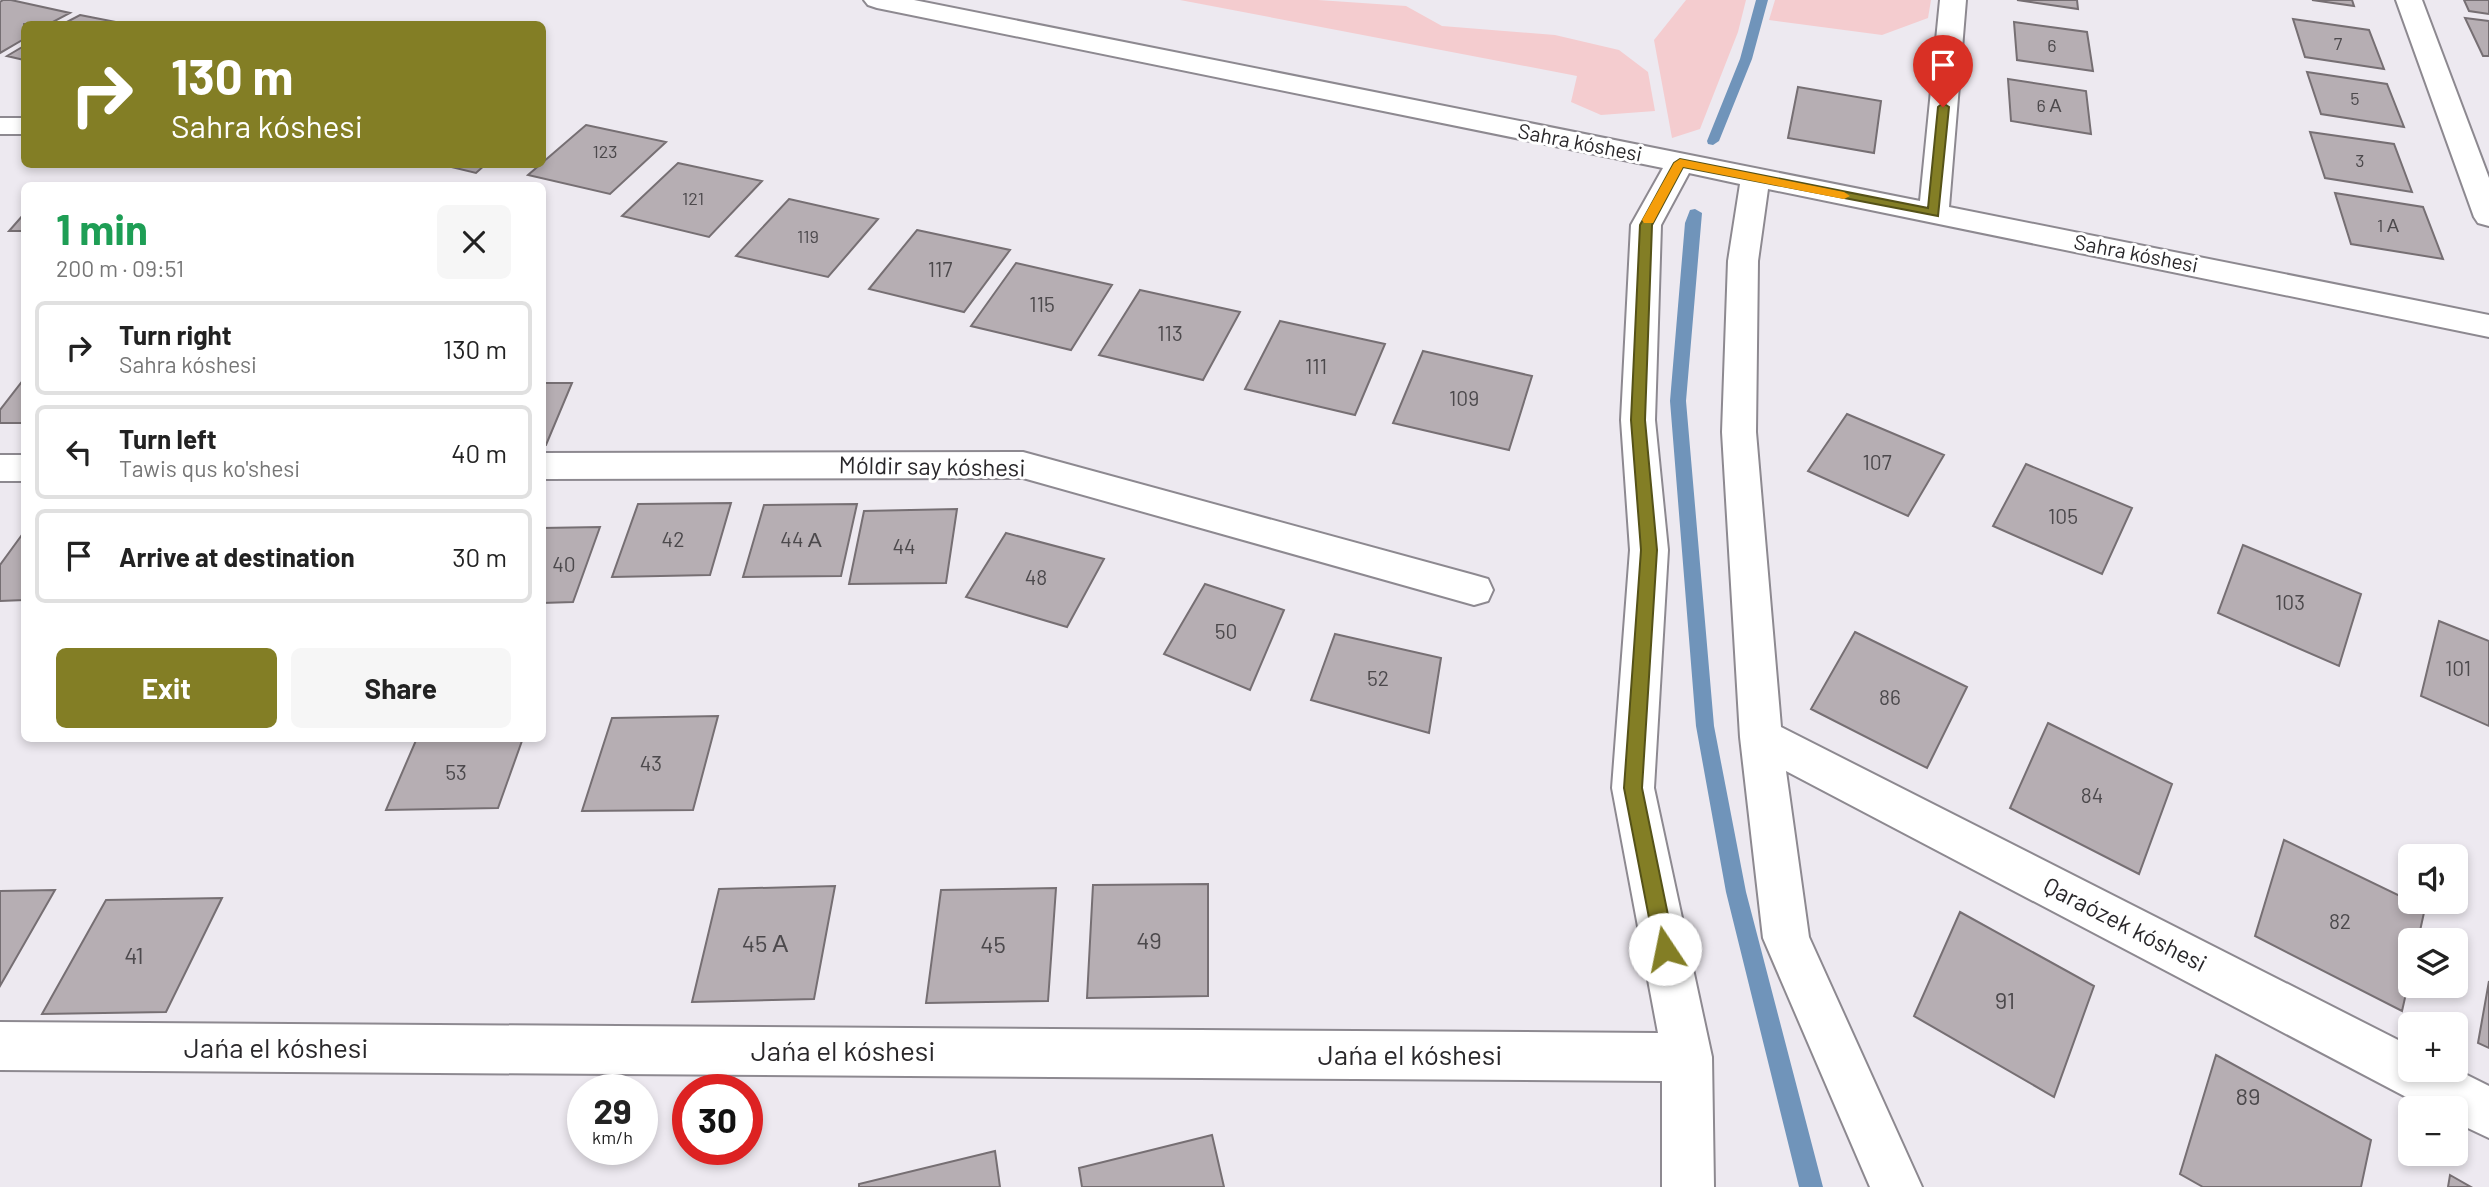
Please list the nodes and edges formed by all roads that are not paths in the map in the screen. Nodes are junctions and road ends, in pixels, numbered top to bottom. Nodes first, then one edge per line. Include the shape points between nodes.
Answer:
1 (877, 0) edge
2 (1953, 0) edge
3 (2409, 0) edge
4 (0, 126) edge
5 (21, 126) edge
6 (1680, 163) junction
7 (1755, 178) junction
8 (1934, 213) junction
9 (2489, 217) edge
10 (2489, 326) edge
11 (546, 467) edge
12 (0, 468) edge
13 (21, 468) edge
14 (1474, 590) dead end
15 (1760, 737) junction
16 (0, 1046) edge
17 (1687, 1057) junction
18 (2489, 1113) edge
19 (1688, 1187) edge
20 (1896, 1187) edge

1 - 6 street, Sahra kóshesi
2 - 8 street
3 - 9 street
4 - 5 street
6 - 7 street, Sahra kóshesi
6 - 17 street via 1646,225 1638,420 1649,550 1633,788
7 - 8 street, Sahra kóshesi
7 - 15 street via 1743,261 1739,432
8 - 10 street, Sahra kóshesi
11 - 14 street, Móldir say kóshesi via 1023,465
12 - 13 street
15 - 18 street, Qaraózek kóshesi
15 - 20 street via 1786,937
16 - 17 street, Jańa el kóshesi
17 - 19 street

